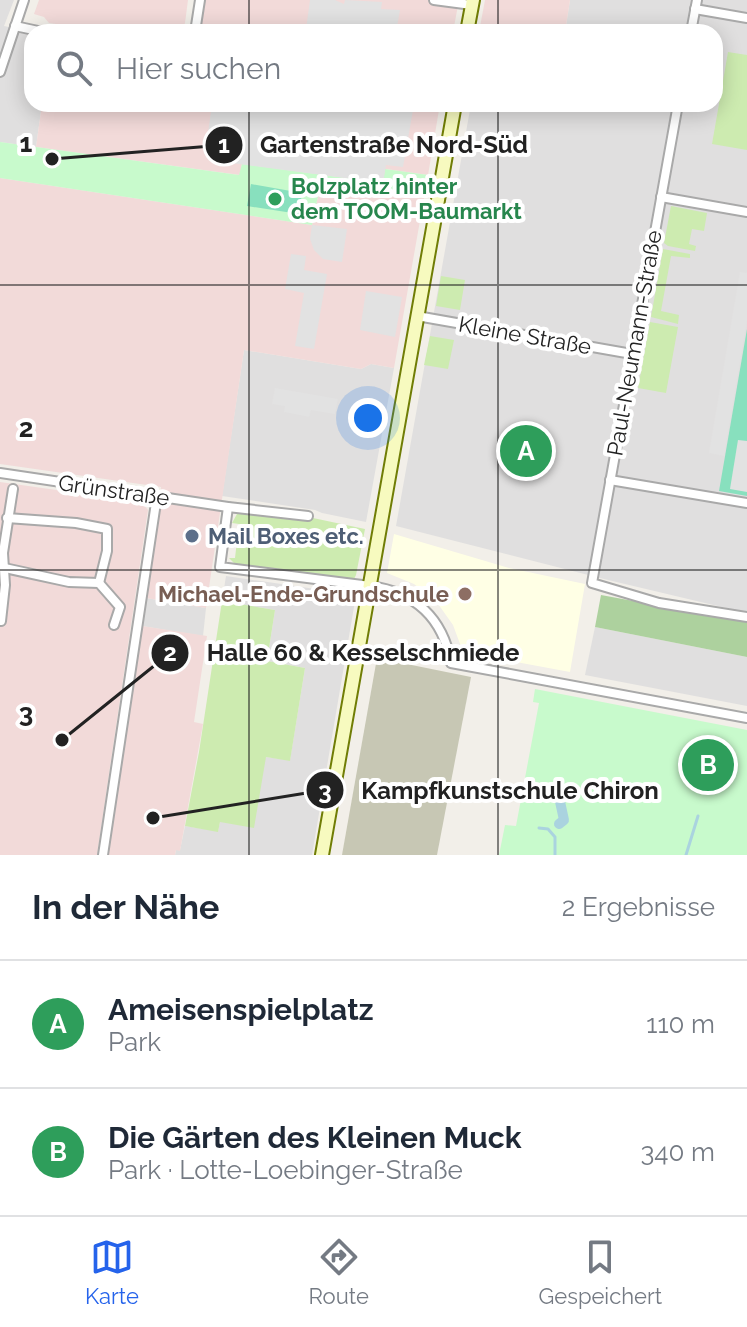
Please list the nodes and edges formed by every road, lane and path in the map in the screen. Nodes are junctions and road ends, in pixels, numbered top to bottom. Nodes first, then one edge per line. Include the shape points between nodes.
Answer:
1 (24, 0) edge
2 (200, 0) edge
3 (434, 0) edge
4 (472, 3) edge
5 (696, 4) edge
6 (747, 18) edge
7 (196, 24) edge
8 (468, 24) edge
9 (692, 24) edge
10 (15, 26) junction
11 (24, 28) edge
12 (0, 71) edge
13 (454, 112) edge
14 (677, 112) edge
15 (661, 197) junction
16 (747, 212) edge
17 (417, 316) junction
18 (632, 354) junction
19 (0, 473) edge
20 (610, 480) junction
21 (13, 489) dead end
22 (157, 496) junction
23 (747, 503) edge
24 (228, 507) junction
25 (308, 516) dead end
26 (7, 518) junction
27 (2, 567) edge
28 (99, 583) junction
29 (370, 586) junction
30 (747, 617) edge
31 (1, 621) edge
32 (114, 625) dead end
33 (747, 718) edge
34 (103, 855) edge
35 (322, 855) edge

1 - 10 street
2 - 7 street
3 - 4 street
4 - 8 street
5 - 6 street
5 - 9 street
10 - 11 street
10 - 12 street
13 - 17 street
14 - 15 street, Paul-Neumann-Straße
15 - 16 street
15 - 18 street, Paul-Neumann-Straße
17 - 18 street, Kleine Straße
17 - 29 street
18 - 20 street, Paul-Neumann-Straße
19 - 22 street, Grünstraße
20 - 23 street
20 - 30 street, Paul-Neumann-Straße via 592,583 659,603
21 - 26 street
22 - 24 street, Grünstraße
22 - 34 street
24 - 25 street, Grünstraße
24 - 29 street via 220,567
26 - 27 street
26 - 28 street via 107,529
27 - 28 street
27 - 31 street
28 - 32 street via 120,607
29 - 33 street via 405,596 425,610 445,639 451,663
29 - 35 street

